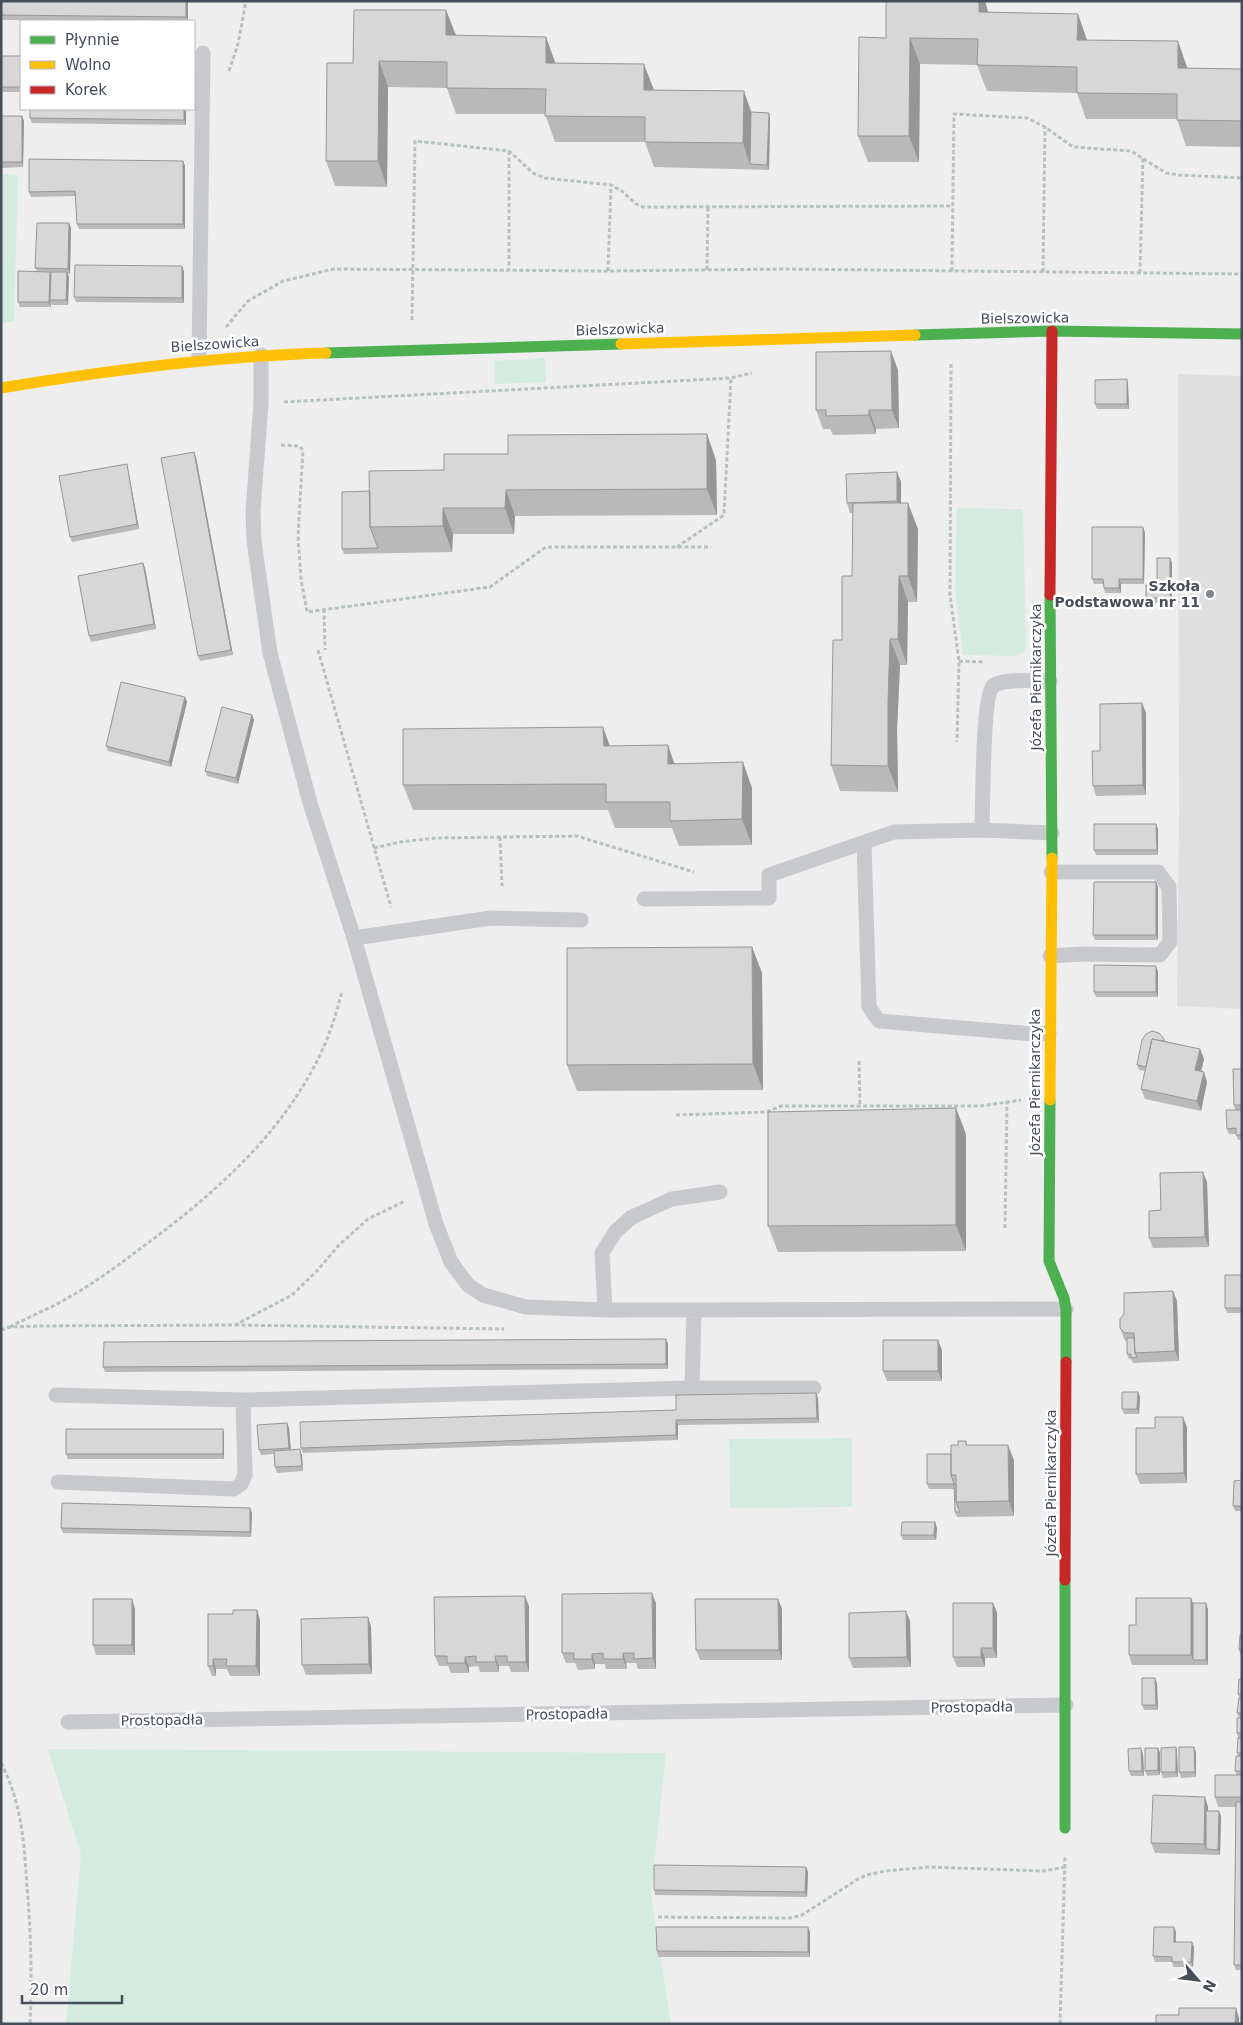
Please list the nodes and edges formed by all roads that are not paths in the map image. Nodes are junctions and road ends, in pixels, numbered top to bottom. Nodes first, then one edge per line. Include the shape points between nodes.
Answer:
1 (203, 53) dead end
2 (1052, 331) junction
3 (1242, 334) edge
4 (261, 355) junction
5 (199, 359) junction
6 (1, 388) edge
7 (1050, 681) junction
8 (982, 830) junction
9 (1052, 833) junction
10 (864, 843) junction
11 (1052, 872) junction
12 (644, 899) dead end
13 (582, 920) dead end
14 (354, 938) junction
15 (1050, 956) junction
16 (1049, 1033) junction
17 (720, 1192) dead end
18 (1066, 1309) junction
19 (605, 1310) junction
20 (694, 1310) junction
21 (692, 1388) junction
22 (814, 1388) dead end
23 (56, 1395) dead end
24 (243, 1400) junction
25 (58, 1482) dead end
26 (1066, 1705) junction
27 (68, 1722) dead end
28 (1065, 1828) road end

1 - 5 lane
2 - 3 street, Bielszowicka
2 - 4 street, Bielszowicka
2 - 7 street, Józefa Piernikarczyka
4 - 5 street, Bielszowicka
4 - 14 lane via 253,512 254,541 270,652 310,803
5 - 6 street, Bielszowicka
7 - 8 lane via 1009,681 991,688 986,710
7 - 9 street, Józefa Piernikarczyka
8 - 9 lane
8 - 10 lane via 894,832
9 - 11 street, Józefa Piernikarczyka
10 - 12 lane via 769,875 769,898
10 - 16 lane via 869,1007 874,1017 879,1021
11 - 15 street, Józefa Piernikarczyka
11 - 15 lane via 1158,872 1169,887 1170,942 1160,955
13 - 14 lane via 491,918
14 - 19 lane via 436,1224 451,1262 468,1285 484,1295 526,1307
15 - 16 street, Józefa Piernikarczyka
16 - 18 street, Józefa Piernikarczyka via 1049,1262
17 - 19 lane via 672,1199 632,1217 616,1232 602,1253
18 - 20 lane
18 - 26 street, Józefa Piernikarczyka
19 - 20 lane
20 - 21 lane
21 - 22 lane
21 - 24 lane
23 - 24 lane
24 - 25 lane via 245,1475 234,1489
26 - 27 lane, Prostopadła
26 - 28 street, Józefa Piernikarczyka

